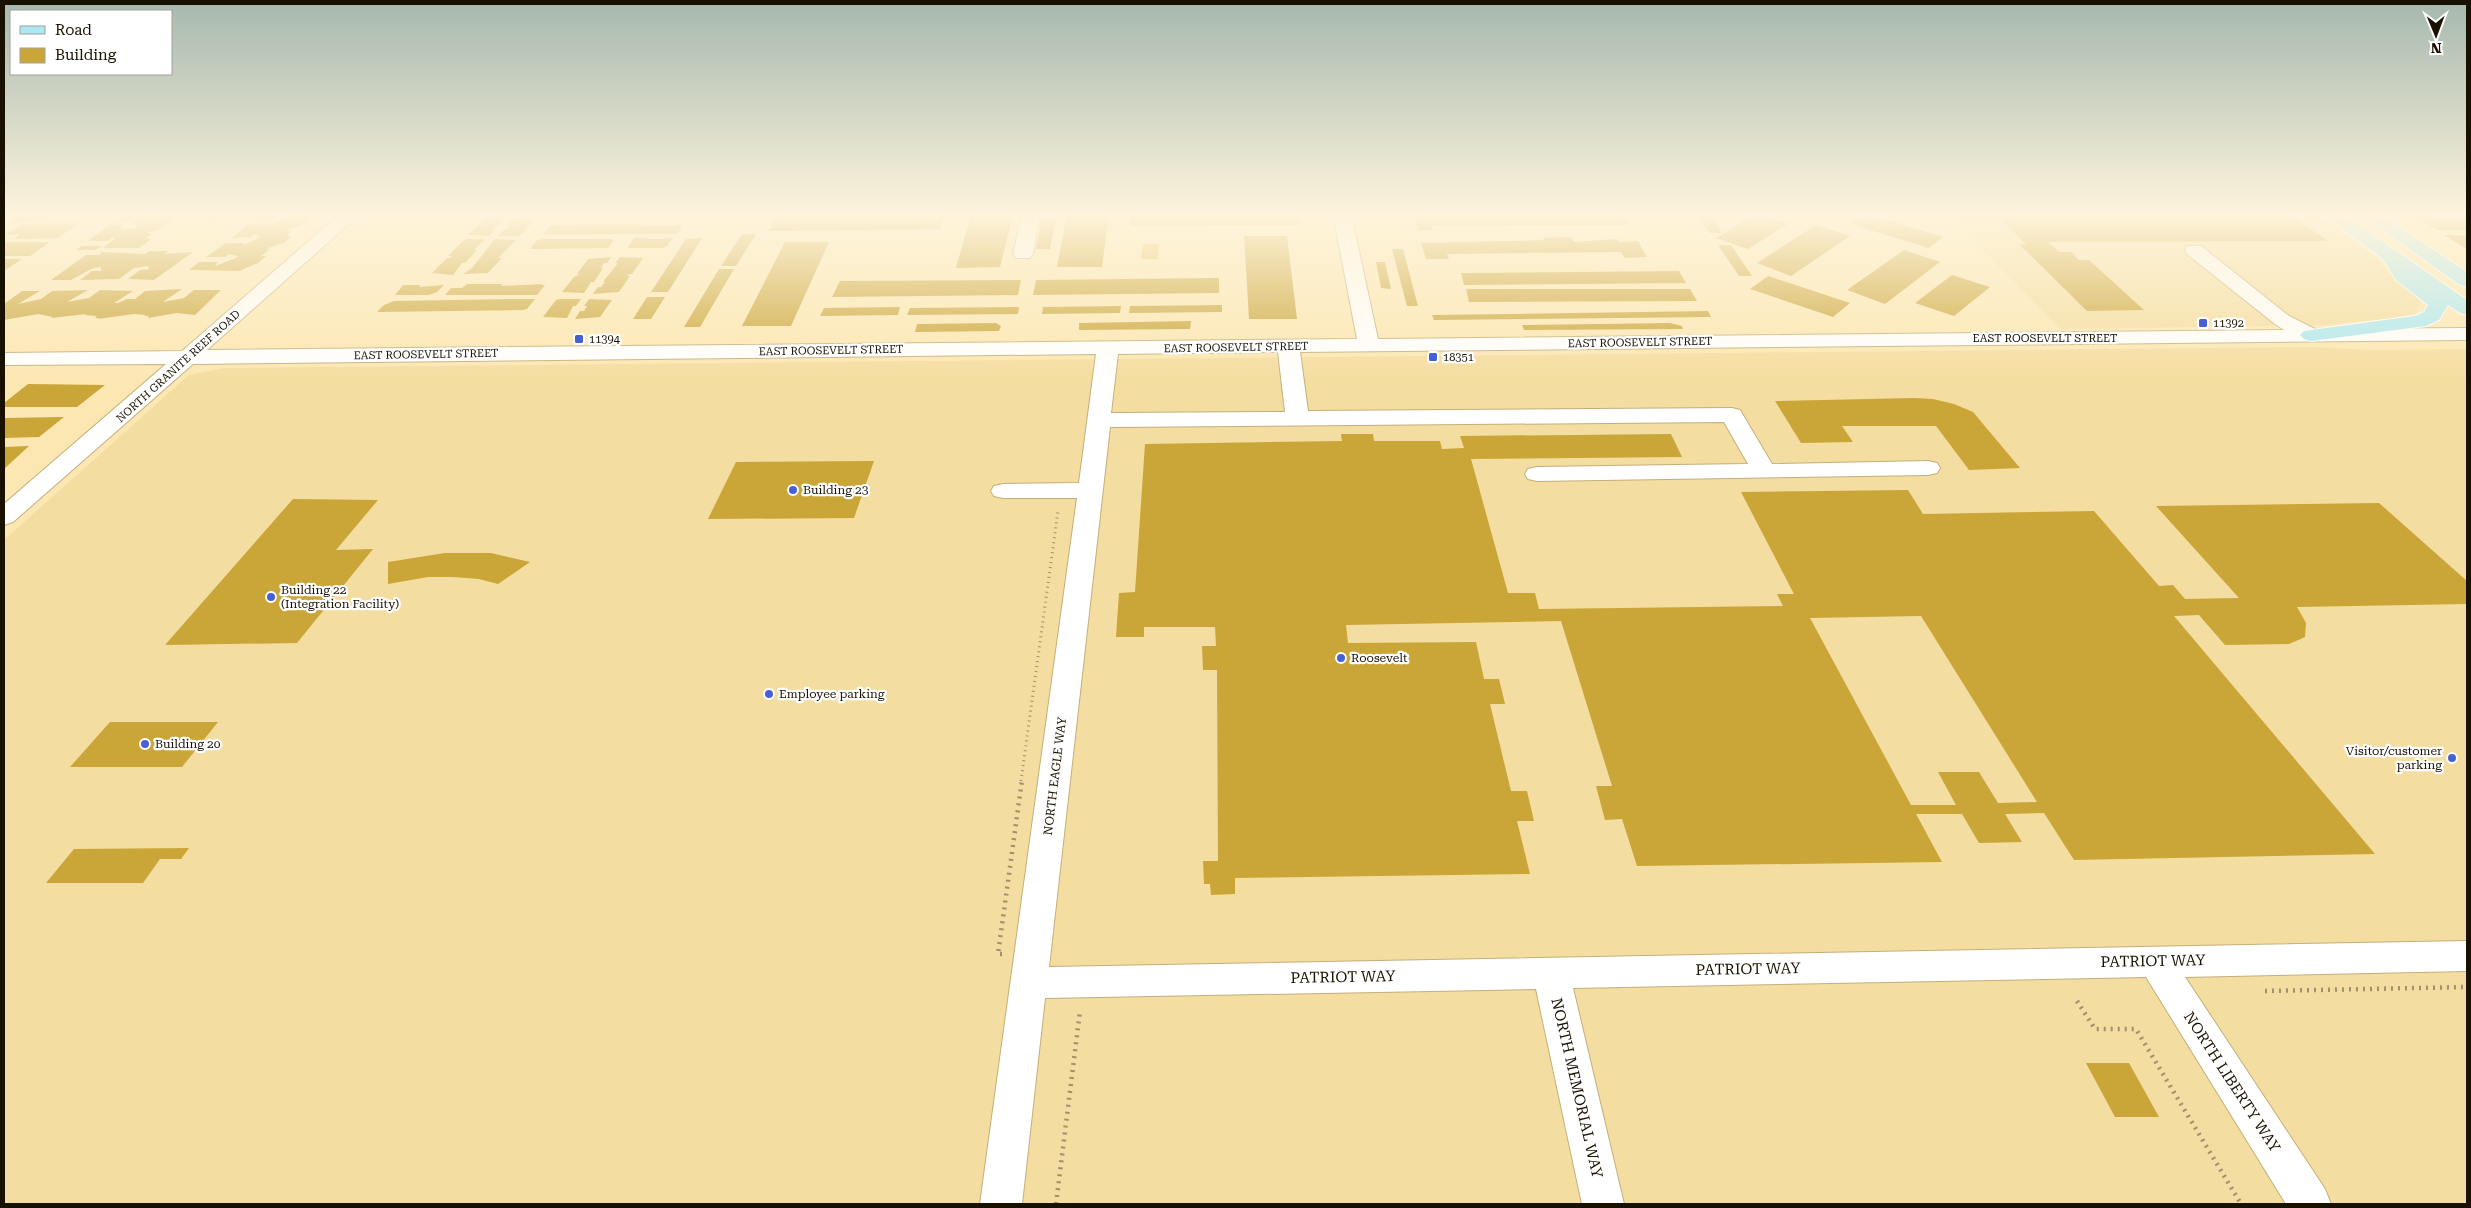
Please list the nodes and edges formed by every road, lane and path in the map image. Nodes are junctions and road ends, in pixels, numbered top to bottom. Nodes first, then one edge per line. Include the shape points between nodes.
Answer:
1 (286, 270) edge
2 (1354, 270) edge
3 (2226, 270) edge
4 (2400, 270) edge
5 (2411, 270) edge
6 (2451, 270) edge
7 (2467, 281) edge
8 (2467, 309) edge
9 (2074, 316) dead end
10 (2467, 334) edge
11 (2311, 335) junction
12 (2096, 337) junction
13 (1369, 345) junction
14 (1288, 346) junction
15 (1108, 348) junction
16 (186, 357) junction
17 (4, 359) edge
18 (1297, 417) junction
19 (1099, 420) junction
20 (1928, 468) dead end
21 (1764, 471) junction
22 (1537, 474) dead end
23 (1090, 490) junction
24 (1003, 491) dead end
25 (4, 494) edge
26 (30, 494) junction
27 (4, 517) edge
28 (2467, 956) edge
29 (2155, 961) junction
30 (1551, 973) junction
31 (1029, 983) junction
32 (2467, 987) edge
33 (2265, 991) dead end
34 (2077, 1002) dead end
35 (1001, 1204) edge
36 (1603, 1204) edge
37 (2241, 1204) edge
38 (2310, 1204) edge

1 - 16 street, NORTH GRANITE REEF ROAD
2 - 13 street
3 - 11 street via 2282,320
4 - 11 main road via 2436,302 2438,306 2432,316 2404,325
5 - 8 main road
6 - 7 main road
9 - 12 street
10 - 11 street, EAST ROOSEVELT STREET
11 - 12 street, EAST ROOSEVELT STREET
12 - 13 street, EAST ROOSEVELT STREET
13 - 14 street, EAST ROOSEVELT STREET
14 - 15 street, EAST ROOSEVELT STREET
14 - 18 street
15 - 16 street, EAST ROOSEVELT STREET
15 - 19 street, NORTH EAGLE WAY
16 - 17 street, EAST ROOSEVELT STREET
16 - 26 street, NORTH GRANITE REEF ROAD
18 - 19 street
18 - 21 street via 1732,415
19 - 23 street, NORTH EAGLE WAY
20 - 21 street
21 - 22 street
23 - 24 street
23 - 31 street, NORTH EAGLE WAY
25 - 26 street
26 - 27 street, NORTH GRANITE REEF ROAD
28 - 29 street, PATRIOT WAY
29 - 30 street, PATRIOT WAY
29 - 38 street, NORTH LIBERTY WAY
30 - 31 street, PATRIOT WAY
30 - 36 street, NORTH MEMORIAL WAY
31 - 35 street, NORTH EAGLE WAY
32 - 33 path
34 - 37 path via 2096,1029 2136,1029

